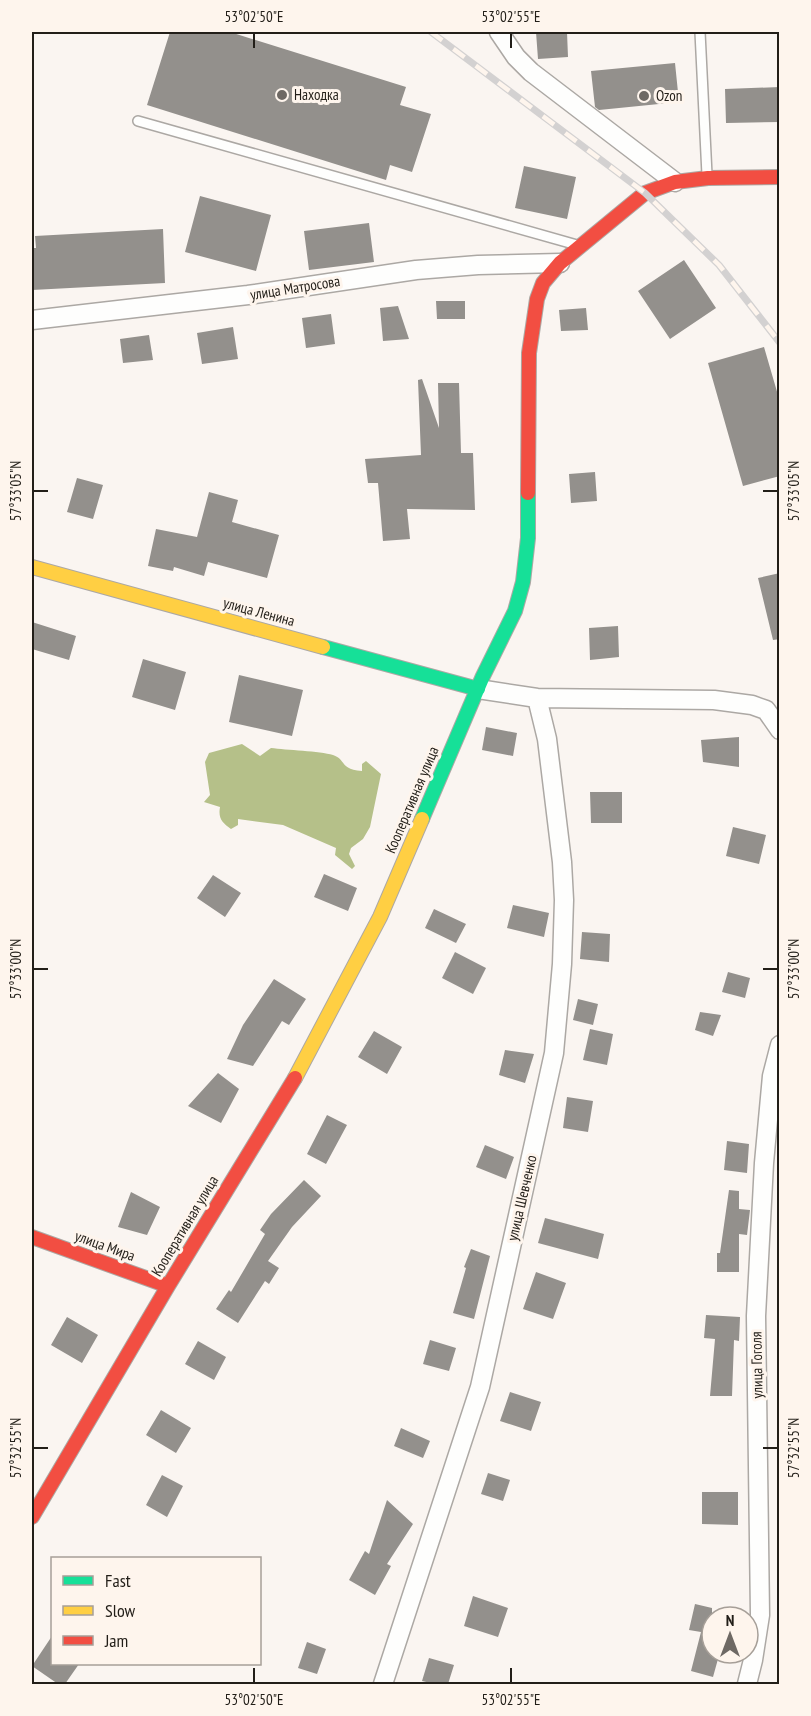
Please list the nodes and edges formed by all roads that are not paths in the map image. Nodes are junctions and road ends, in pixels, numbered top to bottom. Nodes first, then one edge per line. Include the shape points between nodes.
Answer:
1 (499, 32) edge
2 (700, 32) edge
3 (138, 121) dead end
4 (708, 178) junction
5 (777, 178) edge
6 (675, 182) junction
7 (580, 246) junction
8 (560, 263) junction
9 (32, 320) edge
10 (32, 567) edge
11 (478, 689) junction
12 (537, 698) junction
13 (780, 730) edge
14 (780, 1045) edge
15 (32, 1237) edge
16 (168, 1286) junction
17 (32, 1517) edge
18 (383, 1684) edge
19 (747, 1684) edge

1 - 6 street via 531,72
2 - 4 lane
3 - 7 lane
4 - 5 main road, Кооперативная улица
4 - 6 main road, Кооперативная улица
6 - 7 main road, Кооперативная улица via 645,194
7 - 8 main road, Кооперативная улица
8 - 9 street, улица Матросова via 416,270 248,295
8 - 11 main road, Кооперативная улица via 543,283 532,324 528,538 523,582 515,611
10 - 11 main road, улица Ленина
11 - 12 street
11 - 16 main road, Кооперативная улица via 381,917 297,1075
12 - 13 street via 714,700 752,705 766,710
12 - 18 street, улица Шевченко via 549,750 564,900 554,1053 480,1387
14 - 19 street, улица Гоголя via 772,1076 756,1316 760,1615
15 - 16 main road, улица Мира
16 - 17 main road, Кооперативная улица

